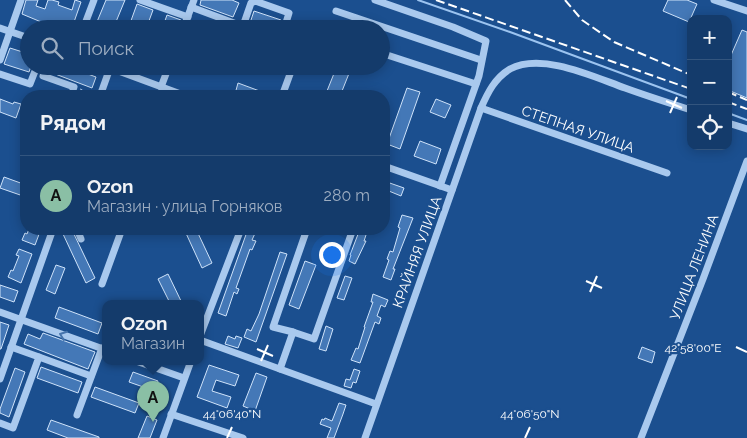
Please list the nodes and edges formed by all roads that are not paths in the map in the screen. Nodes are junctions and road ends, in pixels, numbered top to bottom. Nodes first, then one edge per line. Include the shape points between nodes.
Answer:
1 (21, 0) edge
2 (94, 0) edge
3 (140, 0) edge
4 (375, 0) edge
5 (714, 0) edge
6 (193, 4) edge
7 (336, 11) dead end
8 (747, 11) edge
9 (188, 17) junction
10 (86, 20) edge
11 (187, 20) edge
12 (228, 20) edge
13 (248, 20) edge
14 (287, 20) edge
15 (363, 20) edge
16 (0, 28) edge
17 (390, 29) edge
18 (10, 32) junction
19 (20, 35) edge
20 (390, 55) edge
21 (0, 60) edge
22 (481, 60) junction
23 (0, 74) edge
24 (34, 75) edge
25 (105, 75) edge
26 (129, 75) edge
27 (166, 75) edge
28 (290, 75) edge
29 (43, 76) dead end
30 (476, 84) junction
31 (161, 87) junction
32 (73, 90) edge
33 (99, 90) edge
34 (165, 90) edge
35 (284, 90) edge
36 (481, 108) junction
37 (687, 109) edge
38 (732, 124) edge
39 (747, 129) edge
40 (747, 161) edge
41 (390, 168) edge
42 (667, 173) dead end
43 (440, 186) junction
44 (452, 190) junction
45 (52, 235) edge
46 (79, 235) edge
47 (120, 235) edge
48 (239, 235) edge
49 (305, 235) edge
50 (352, 235) edge
51 (81, 239) dead end
52 (102, 284) dead end
53 (0, 312) edge
54 (21, 320) junction
55 (204, 326) edge
56 (293, 332) junction
57 (204, 341) edge
58 (11, 347) junction
59 (102, 348) edge
60 (102, 354) edge
61 (39, 357) junction
62 (147, 365) edge
63 (189, 365) edge
64 (280, 369) junction
65 (92, 376) junction
66 (184, 378) junction
67 (0, 379) edge
68 (376, 404) junction
69 (171, 414) junction
70 (77, 415) dead end
71 (0, 423) edge
72 (163, 438) edge
73 (243, 438) edge
74 (364, 438) edge
75 (641, 438) edge

1 - 18 street
2 - 10 street
3 - 9 street
4 - 22 street via 486,41
5 - 8 street
6 - 9 street
6 - 12 street
7 - 15 street
9 - 11 street
13 - 14 street via 251,3 255,0 289,13
16 - 18 street
17 - 22 street
18 - 19 street
18 - 21 street
20 - 30 street
22 - 30 street
23 - 24 street via 30,84
25 - 33 street
26 - 31 street
27 - 31 street
28 - 35 street
29 - 32 street via 74,87
30 - 43 street
31 - 34 street
36 - 37 street, КРАЙНЯЯ УЛИЦА via 498,78 512,68 548,64 570,68
36 - 42 street, СТЕПНАЯ УЛИЦА
36 - 44 street, КРАЙНЯЯ УЛИЦА
38 - 39 street
40 - 75 street, УЛИЦА ЛЕНИНА
41 - 43 street
43 - 44 street
44 - 68 street, КРАЙНЯЯ УЛИЦА
45 - 54 street
46 - 51 street
47 - 52 street
48 - 55 street
49 - 56 street via 273,327
50 - 56 street via 314,339
53 - 54 street
54 - 58 street
59 -> 54 street
56 - 64 street
57 - 64 street
58 - 61 street
58 - 67 street
60 - 65 street
61 - 65 street
61 - 71 street via 13,428
62 - 66 street
63 - 66 street
64 - 68 street
65 - 70 street
66 - 69 street
68 - 74 street, КРАЙНЯЯ УЛИЦА
69 - 72 street
69 - 73 street

